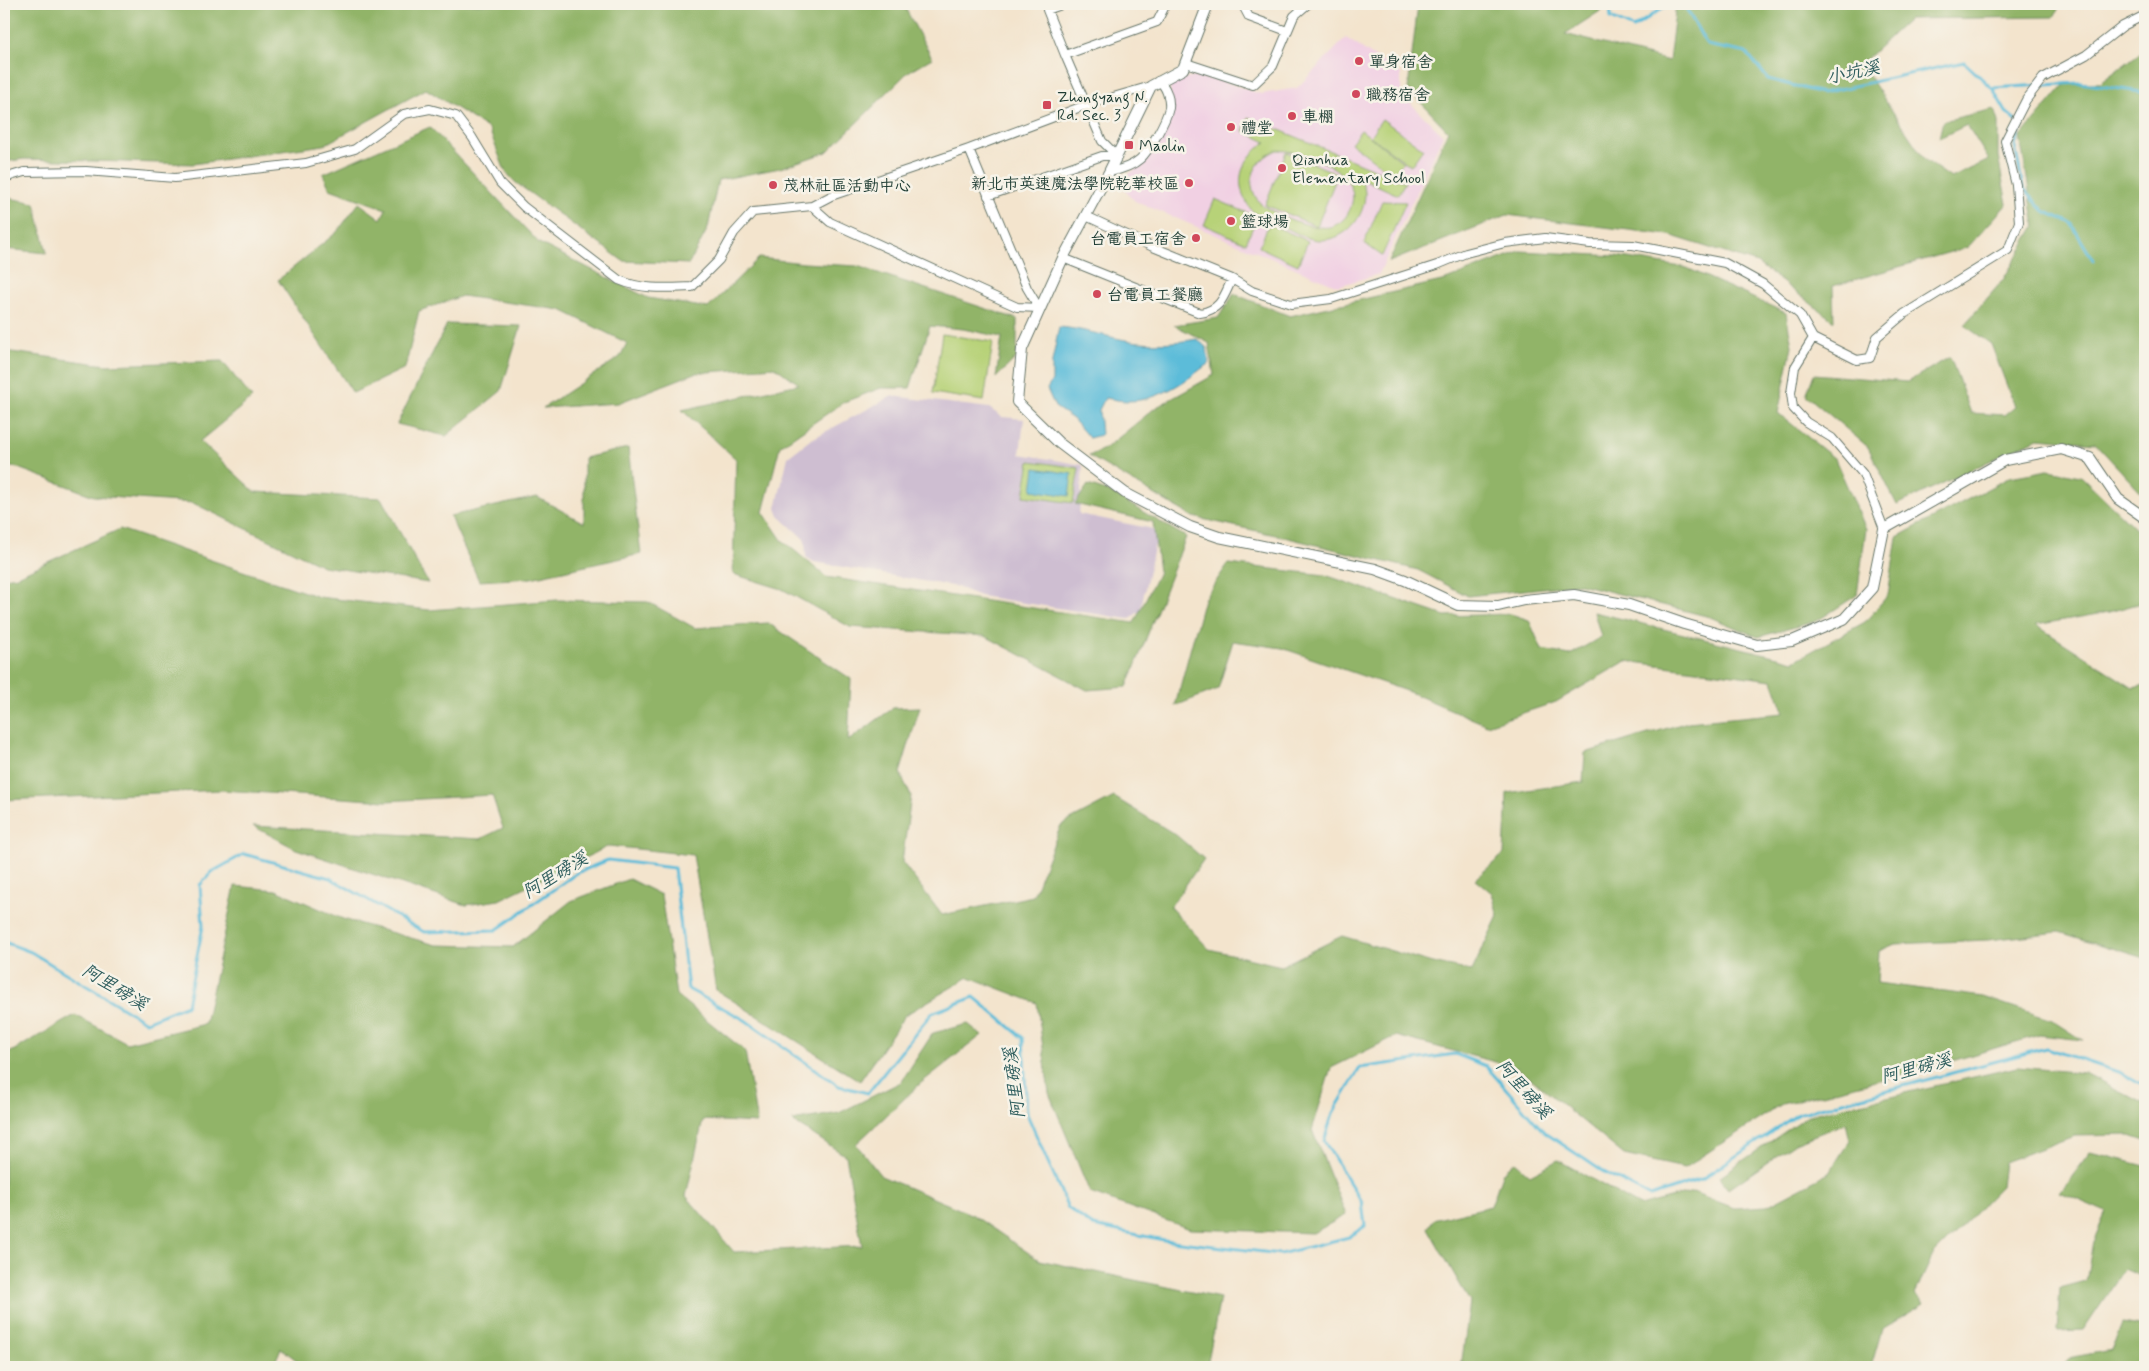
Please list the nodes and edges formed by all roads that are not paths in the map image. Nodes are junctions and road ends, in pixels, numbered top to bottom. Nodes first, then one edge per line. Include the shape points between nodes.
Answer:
1 (1064, 4) edge
2 (1166, 4) edge
3 (1208, 4) edge
4 (1242, 4) edge
5 (1308, 4) edge
6 (2145, 15) edge
7 (1287, 31) junction
8 (1065, 55) junction
9 (1186, 63) junction
10 (1154, 83) junction
11 (1086, 105) junction
12 (969, 149) junction
13 (1116, 156) junction
14 (1109, 172) junction
15 (4, 178) edge
16 (988, 196) junction
17 (812, 206) junction
18 (1086, 216) junction
19 (1063, 258) junction
20 (1232, 278) junction
21 (1039, 308) junction
22 (1813, 338) junction
23 (2145, 518) edge
24 (1884, 529) junction

1 - 8 street via 1047,10
2 - 8 street via 1157,22
3 - 9 street
4 - 7 street via 1249,17
5 - 7 street via 1294,16
6 - 22 street via 2122,26 2086,55 2043,78 2026,100 2004,141 2016,185 2020,222 2008,250 1904,314 1877,337 1870,358 1857,360
7 - 9 street via 1273,66 1253,85
8 - 11 street
9 - 10 street via 1183,69
10 - 11 street
10 - 13 street
10 - 14 street via 1162,83 1169,107 1156,136 1141,158 1128,168
11 - 12 street
11 - 13 street via 1102,141
12 - 16 street
12 - 17 street via 831,196
13 - 14 street
13 - 16 street via 1102,156
14 - 18 street
15 - 17 street via 24,172 86,171 175,178 306,163 355,149 404,114 430,109 456,116 500,183 524,207 619,280 632,286 659,288 692,287 719,260 734,233 753,212
16 - 21 street via 1027,288
17 - 21 street via 830,222 1017,307
18 - 19 street
18 - 20 street
19 - 20 street via 1200,313 1211,312 1221,303
19 - 21 street
20 - 22 street via 1252,291 1291,304 1331,298 1505,243 1545,238 1633,245 1725,263 1763,284 1800,315
21 - 24 street via 1022,349 1017,402 1059,443 1125,493 1190,527 1219,537 1375,570 1458,605 1498,606 1574,595 1629,605 1757,645 1792,641 1844,619 1872,588
22 - 24 street via 1795,367 1790,393 1793,408 1806,422 1832,438 1864,474
23 - 24 street via 2118,499 2090,458 2061,448 2005,460

